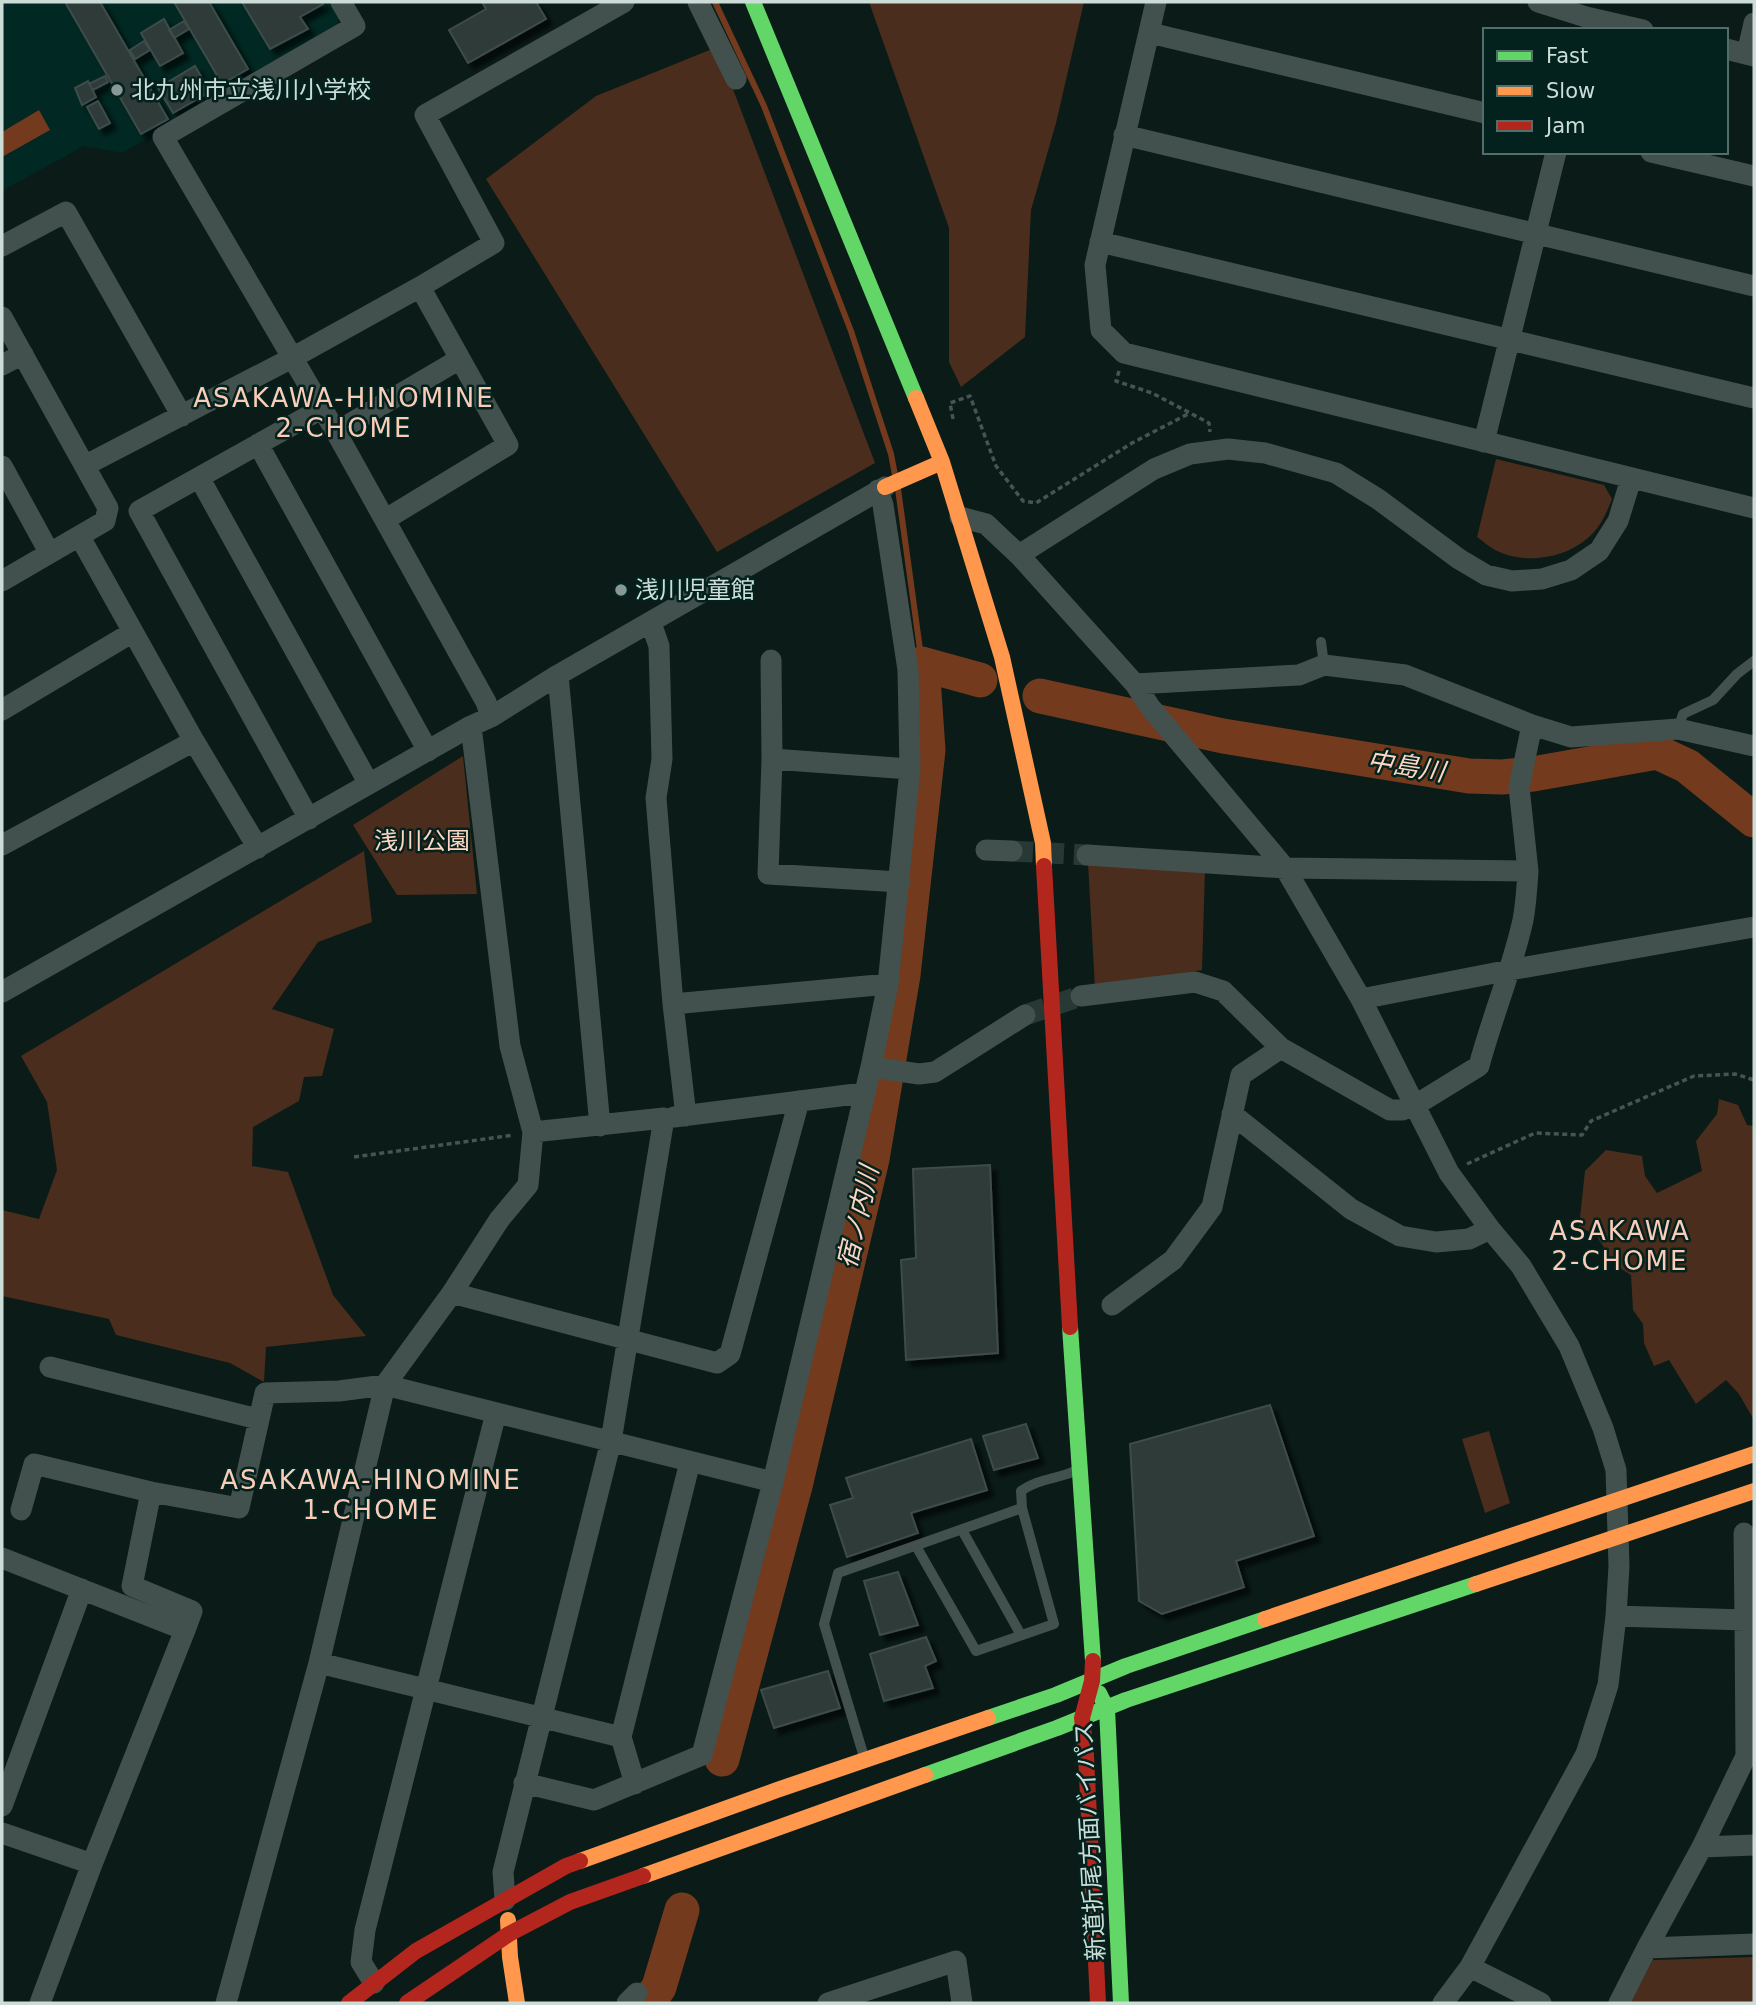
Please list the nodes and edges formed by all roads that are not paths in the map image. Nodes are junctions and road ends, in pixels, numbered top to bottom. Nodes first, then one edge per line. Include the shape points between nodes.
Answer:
1 (341, 2) edge
2 (624, 2) edge
3 (698, 2) edge
4 (753, 2) edge
5 (1156, 2) edge
6 (1538, 2) edge
7 (1585, 23) edge
8 (1754, 23) edge
9 (1626, 28) edge
10 (1150, 33) junction
11 (1742, 53) edge
12 (736, 79) dead end
13 (1483, 113) edge
14 (1124, 135) junction
15 (1555, 154) edge
16 (1659, 154) edge
17 (1754, 177) edge
18 (1535, 234) junction
19 (1100, 242) junction
20 (2, 246) edge
21 (1754, 286) edge
22 (419, 287) junction
23 (2, 317) edge
24 (1511, 340) junction
25 (23, 354) junction
26 (292, 358) junction
27 (458, 360) junction
28 (2, 365) edge
29 (1754, 398) edge
30 (321, 409) junction
31 (182, 416) junction
32 (337, 432) junction
33 (1484, 442) junction
34 (258, 443) junction
35 (942, 462) junction
36 (2, 466) edge
37 (86, 466) junction
38 (1631, 478) junction
39 (200, 479) junction
40 (882, 488) junction
41 (1754, 508) edge
42 (960, 517) junction
43 (386, 519) junction
44 (80, 537) junction
45 (49, 552) junction
46 (1019, 555) junction
47 (2, 581) edge
48 (651, 623) junction
49 (133, 632) junction
50 (1321, 642) dead end
51 (771, 660) dead end
52 (1754, 661) edge
53 (1324, 665) junction
54 (558, 675) junction
55 (1135, 684) junction
56 (2, 710) edge
57 (491, 717) junction
58 (1532, 725) junction
59 (471, 726) junction
60 (1678, 729) junction
61 (194, 741) junction
62 (1754, 746) edge
63 (428, 751) junction
64 (772, 759) junction
65 (910, 769) junction
66 (369, 784) junction
67 (309, 819) junction
68 (2, 845) edge
69 (258, 848) junction
70 (986, 850) dead end
71 (1012, 851) tunnel mouth
72 (1087, 855) tunnel mouth
73 (1285, 869) junction
74 (1528, 871) junction
75 (900, 882) junction
76 (1754, 928) edge
77 (1510, 970) junction
78 (888, 984) junction
79 (2, 992) edge
80 (1082, 996) tunnel mouth
81 (1362, 999) junction
82 (673, 1003) junction
83 (1025, 1015) tunnel mouth
84 (1281, 1048) junction
85 (876, 1068) junction
86 (863, 1093) junction
87 (799, 1101) junction
88 (1414, 1106) junction
89 (1232, 1114) junction
90 (686, 1116) junction
91 (664, 1118) junction
92 (600, 1126) junction
93 (533, 1132) junction
94 (1490, 1229) junction
95 (452, 1293) junction
96 (1112, 1305) dead end
97 (627, 1340) junction
98 (50, 1367) dead end
99 (386, 1385) junction
100 (496, 1413) junction
101 (258, 1419) junction
102 (611, 1441) junction
103 (1754, 1454) edge
104 (690, 1462) junction
105 (1079, 1470) junction
106 (773, 1482) junction
107 (151, 1492) junction
108 (1754, 1492) edge
109 (1617, 1500) junction
110 (1022, 1508) junction
111 (20, 1510) dead end
112 (961, 1530) junction
113 (1744, 1533) dead end
114 (1619, 1538) junction
115 (916, 1546) junction
116 (2, 1558) edge
117 (82, 1589) junction
118 (1616, 1616) junction
119 (1745, 1620) junction
120 (185, 1630) junction
121 (1021, 1635) junction
122 (319, 1663) junction
123 (1092, 1681) junction
124 (426, 1690) junction
125 (1107, 1709) junction
126 (1082, 1718) junction
127 (540, 1719) junction
128 (621, 1737) junction
129 (865, 1760) junction
130 (524, 1783) junction
131 (635, 1784) junction
132 (2, 1806) edge
133 (2, 1833) edge
134 (1754, 1845) edge
135 (1702, 1847) junction
136 (92, 1864) junction
137 (505, 1900) junction
138 (509, 1934) junction
139 (1754, 1944) edge
140 (1647, 1948) junction
141 (1470, 1967) junction
142 (374, 1983) junction
143 (40, 2003) edge
144 (226, 2003) edge
145 (349, 2003) edge
146 (407, 2003) edge
147 (517, 2003) edge
148 (828, 2003) edge
149 (962, 2003) edge
150 (1098, 2003) edge
151 (1121, 2003) edge
152 (1443, 2003) edge
153 (1541, 2003) edge
154 (1619, 2003) edge

1 - 26 street via 355,26 163,136
2 - 22 street via 425,115 494,243
3 - 12 street
4 - 35 street
5 - 10 street
6 - 7 street
7 - 9 street
8 - 11 street
10 - 13 street
10 - 14 street
14 - 18 street
14 - 19 street
15 - 18 street
16 - 17 street
18 - 21 street
18 - 24 street
19 - 24 street
19 - 33 street via 1095,265 1101,330 1124,353
20 - 31 street via 66,212
22 - 26 street
22 - 27 street
23 - 25 street
24 - 29 street
24 - 33 street
25 - 28 street
25 - 37 street
26 - 30 street
26 - 31 street
27 - 32 street
27 - 43 street via 508,445
30 - 32 street
30 - 34 street
31 - 37 street
32 - 43 street
33 - 38 street
34 - 39 street
34 - 63 street
35 - 40 street
35 - 42 street
36 - 45 street
37 - 44 street via 108,508 105,521
38 - 41 street
38 - 46 street via 1618,521 1599,551 1571,570 1542,579 1512,581 1486,575 1336,473 1265,453 1227,449 1191,454 1153,469
39 - 66 street
39 - 67 street via 139,511
40 - 48 street
40 - 65 street via 908,670
42 - 46 street via 986,524
42 - 105 street via 1002,657 1043,843
43 - 57 street
44 - 45 street
44 - 49 street
45 - 47 street
46 - 55 street
48 - 54 street
48 - 82 street via 659,646 662,759 656,798
49 - 56 street
49 - 61 street
50 - 53 lane
51 - 64 street
52 - 60 lane via 1713,700 1683,714
53 - 55 street via 1299,675
53 - 58 street via 1405,675
54 - 57 street
54 - 92 street
55 - 73 street
57 - 59 street
58 - 60 street via 1571,737
58 - 74 street via 1519,787
59 - 63 street
59 - 93 street via 510,1046
60 - 62 street
61 - 68 street
61 - 69 street
63 - 66 street
64 - 65 street
64 - 75 street via 768,874
65 - 75 street
66 - 67 street
67 - 69 street
69 - 79 street
70 - 71 street
72 - 73 street
73 - 74 street
73 - 81 street
74 - 77 street via 1524,917
75 - 78 street
76 - 77 street
77 - 81 street
77 - 88 street via 1479,1066
78 - 82 street
78 - 85 street
80 - 84 street via 1195,982 1223,991
81 - 88 street
82 - 90 street
83 - 85 street via 935,1072
84 - 88 street via 1390,1110
84 - 89 street via 1241,1076
85 - 86 street
86 - 87 street
86 - 106 street
87 - 90 street
87 - 97 street via 730,1354 717,1363
88 - 94 street via 1449,1173
89 - 94 street via 1351,1209 1400,1236 1436,1242 1469,1239
89 - 96 street via 1212,1207 1173,1260
90 - 91 street
91 - 92 street
91 - 97 street
92 - 93 street
93 - 95 street via 528,1185 499,1220
94 - 109 street via 1521,1266 1569,1346 1603,1428 1616,1470
95 - 97 street
95 - 99 street
97 - 102 street
98 - 101 street
99 - 100 street
99 - 101 street via 265,1394
99 - 122 street
100 - 102 street
100 - 124 street
101 - 107 street via 239,1508
102 - 104 street
102 - 127 street
103 - 109 street
104 - 106 street
104 - 128 street
105 - 110 lane via 1058,1479 1032,1482 1021,1491
105 - 123 street
106 - 131 street via 702,1755
107 - 111 street via 36,1454
107 - 120 street via 132,1586 192,1611
108 - 114 street
109 - 114 street
109 - 123 street
110 - 112 lane
110 - 121 lane via 1054,1624
112 - 115 lane
112 - 121 lane
113 - 119 street
114 - 118 street
114 - 125 street
115 - 121 lane via 976,1651
115 - 129 lane via 838,1573 824,1624
116 - 117 street
117 - 120 street
117 - 132 street
118 - 119 street
118 - 141 street via 1608,1685 1586,1754
119 - 135 street via 1746,1756
120 - 136 street
122 - 124 street
122 - 144 street
123 - 125 street, 新道折尾方面バイパス
123 - 126 street
123 - 129 street
124 - 127 street
124 - 142 street via 365,1930 361,1962
125 - 126 street
125 - 151 street, 新道折尾方面バイパス
126 - 138 street via 570,1902
126 - 150 street
127 - 128 street
127 - 130 street
128 - 131 street
129 - 137 street via 566,1866
130 - 131 street via 594,1800
130 - 137 street via 503,1872
133 - 136 street
134 - 135 street
135 - 140 street
136 - 143 street
137 - 138 street
137 - 142 street via 428,1944
138 - 146 street
138 - 147 street
139 - 140 street
140 - 154 street
141 - 152 street
141 - 153 street
142 - 145 street
148 - 149 street via 956,1961

